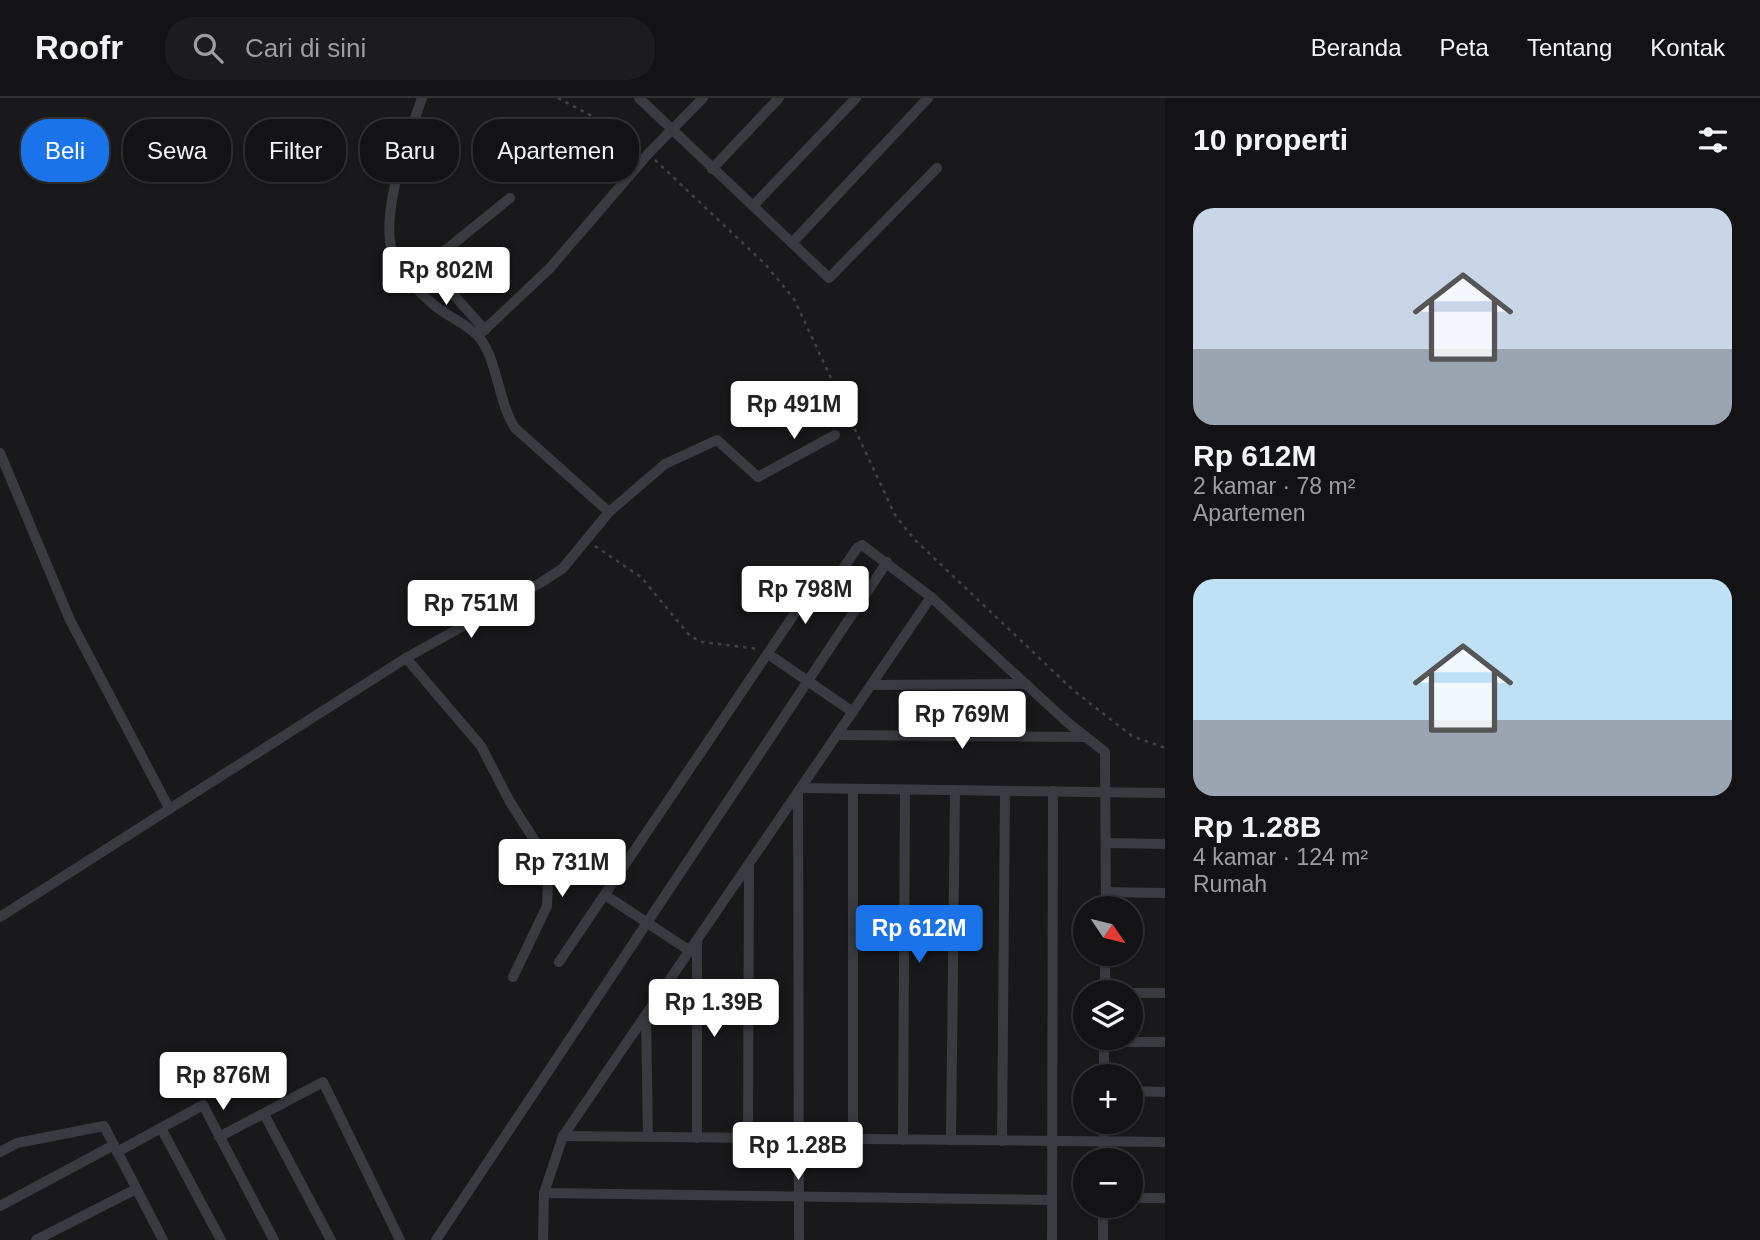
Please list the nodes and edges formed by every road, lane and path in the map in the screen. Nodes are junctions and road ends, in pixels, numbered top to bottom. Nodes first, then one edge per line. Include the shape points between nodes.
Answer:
1 (422, 98) edge
2 (558, 98) edge
3 (639, 98) edge
4 (703, 98) edge
5 (779, 98) edge
6 (856, 98) edge
7 (928, 98) edge
8 (673, 130) junction
9 (648, 154) junction
10 (937, 168) dead end
11 (712, 169) junction
12 (510, 198) dead end
13 (752, 206) junction
14 (792, 243) junction
15 (428, 265) junction
16 (411, 278) junction
17 (482, 333) junction
18 (835, 435) dead end
19 (0, 453) edge
20 (609, 512) junction
21 (586, 542) junction
22 (887, 562) junction
23 (838, 576) dead end
24 (817, 582) dead end
25 (931, 597) junction
26 (768, 654) junction
27 (406, 658) junction
28 (807, 681) junction
29 (1026, 684) junction
30 (871, 685) junction
31 (853, 712) junction
32 (837, 735) junction
33 (1086, 737) junction
34 (1165, 748) edge
35 (853, 789) junction
36 (799, 790) junction
37 (905, 790) junction
38 (955, 790) junction
39 (1005, 791) junction
40 (1053, 791) junction
41 (1107, 792) junction
42 (1165, 793) edge
43 (169, 808) junction
44 (1106, 843) junction
45 (1165, 844) edge
46 (749, 864) junction
47 (1106, 892) junction
48 (1165, 893) edge
49 (605, 895) junction
50 (1106, 896) edge
51 (0, 917) edge
52 (647, 922) junction
53 (698, 941) junction
54 (690, 951) junction
55 (559, 962) dead end
56 (513, 977) dead end
57 (1143, 993) edge
58 (1165, 993) edge
59 (646, 1015) junction
60 (1143, 1041) edge
61 (1165, 1042) edge
62 (1143, 1091) edge
63 (1165, 1092) edge
64 (264, 1114) junction
65 (161, 1128) junction
66 (1104, 1134) edge
67 (563, 1136) junction
68 (219, 1137) junction
69 (648, 1137) junction
70 (697, 1138) junction
71 (748, 1138) junction
72 (799, 1139) junction
73 (853, 1139) junction
74 (903, 1140) junction
75 (951, 1140) junction
76 (1002, 1141) junction
77 (1052, 1141) junction
78 (1104, 1142) junction
79 (1165, 1142) edge
80 (1104, 1148) edge
81 (116, 1149) junction
82 (0, 1152) edge
83 (136, 1189) junction
84 (544, 1193) junction
85 (799, 1197) junction
86 (1143, 1198) edge
87 (1165, 1198) edge
88 (1052, 1200) junction
89 (0, 1206) edge
90 (1103, 1218) edge
91 (36, 1240) edge
92 (163, 1240) edge
93 (221, 1240) edge
94 (274, 1240) edge
95 (331, 1240) edge
96 (400, 1240) edge
97 (436, 1240) edge
98 (543, 1240) edge
99 (799, 1240) edge
100 (1052, 1240) edge
101 (1103, 1240) edge

1 - 16 street via 390,220 396,259
2 - 9 path via 618,130
3 - 8 street
4 - 8 street
5 - 11 street
6 - 13 street
7 - 14 street
8 - 9 street
8 - 11 street
9 - 17 street via 550,268
9 - 34 path via 782,281 813,335 886,498 910,534 1073,690 1132,736
10 - 14 street via 829,278
11 - 13 street
12 - 15 street
13 - 14 street
15 - 16 street
15 - 17 street
16 - 17 street via 431,303
17 - 20 street via 514,428
18 - 20 street via 758,477 720,441 712,440 666,464
19 - 43 street via 70,620
20 - 21 street
21 - 26 path via 629,566 690,636
21 - 27 street via 563,568 542,582
22 - 23 street via 859,545
22 - 25 street
22 - 28 street
24 - 26 street
25 - 29 street
25 - 30 street
26 - 28 street
26 - 49 street
27 - 43 street
27 - 56 street via 481,746 544,855 547,906
28 - 31 street
28 - 52 street
29 - 30 street
29 - 33 street
30 - 31 street
31 - 32 street
32 - 33 street
32 - 36 street
33 - 41 street via 1105,752
35 - 36 street
35 - 37 street
35 - 73 street
36 - 46 street
36 - 72 street
37 - 38 street
37 - 74 street
38 - 39 street
38 - 75 street
39 - 40 street
39 - 76 street
40 - 41 street
40 - 77 street
41 - 42 street
41 - 44 street
43 - 51 street
44 - 45 street
44 - 47 street
46 - 53 street
46 - 71 street
47 - 48 street
47 - 50 street
49 - 52 street
49 - 55 street
52 - 54 street
52 - 97 street
53 - 54 street
53 - 70 street
54 - 59 street
57 - 58 street
59 - 67 street
59 - 69 street
60 - 61 street
62 - 63 street
64 - 68 street
64 - 95 street
64 - 96 street via 323,1082
65 - 68 street via 202,1105
65 - 81 street
65 - 93 street
66 - 78 street
67 - 69 street
67 - 84 street
68 - 94 street
69 - 70 street
70 - 71 street
71 - 72 street
72 - 73 street
72 - 85 street
73 - 74 street
74 - 75 street
75 - 76 street
76 - 77 street
77 - 78 street
77 - 88 street
78 - 79 street
78 - 80 street
81 - 82 street via 104,1126 17,1143
81 - 83 street
81 - 89 street
83 - 91 street
83 - 92 street
84 - 85 street
84 - 98 street
85 - 88 street
85 - 99 street
86 - 87 street
88 - 100 street
90 - 101 street

